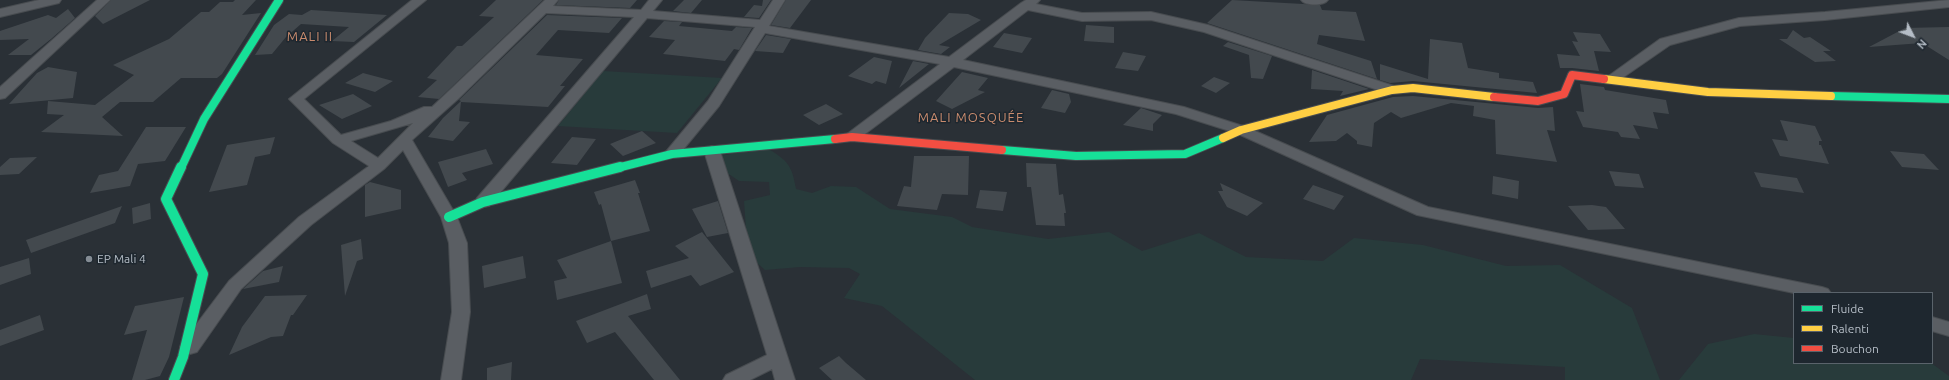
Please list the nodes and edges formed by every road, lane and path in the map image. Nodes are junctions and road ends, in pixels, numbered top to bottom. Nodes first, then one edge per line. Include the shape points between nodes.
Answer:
1 (54, 0) edge
2 (104, 0) edge
3 (279, 0) edge
4 (420, 0) edge
5 (656, 0) edge
6 (780, 0) edge
7 (1307, 0) edge
8 (1322, 0) edge
9 (1030, 3) edge
10 (1949, 3) edge
11 (548, 5) edge
12 (0, 13) edge
13 (643, 14) junction
14 (763, 26) junction
15 (952, 62) junction
16 (1610, 80) junction
17 (1392, 90) junction
18 (0, 95) edge
19 (453, 96) junction
20 (1949, 99) edge
21 (1241, 130) junction
22 (852, 137) junction
23 (404, 139) junction
24 (338, 140) junction
25 (712, 151) junction
26 (672, 154) junction
27 (379, 166) junction
28 (483, 202) junction
29 (449, 217) junction
30 (1817, 292) edge
31 (1933, 324) edge
32 (1949, 330) edge
33 (183, 357) junction
34 (778, 358) junction
35 (174, 380) edge
36 (450, 380) edge
37 (733, 380) edge
38 (785, 380) edge

1 - 12 street
2 - 18 street
3 - 33 street via 204,119 166,199 203,274
4 - 24 street via 296,99
5 - 13 street
6 - 14 street
7 - 8 street
9 - 15 street
9 - 17 street via 1082,17 1151,16 1178,21
10 - 16 street via 1739,22 1665,42
11 - 13 street
11 - 19 street
13 - 14 street
13 - 28 street
14 - 15 street
14 - 26 street via 714,103
15 - 21 street via 1179,110
15 - 22 street
16 - 17 street via 1572,75 1564,94 1538,101 1508,100 1413,88
16 - 20 street via 1708,92
17 - 21 street
19 - 23 street
19 - 24 street via 418,116
21 - 22 street via 1185,154 1076,156
21 - 30 street via 1424,211
22 - 25 street
23 - 27 street
23 - 29 street
24 - 27 street
25 - 26 street
25 - 34 street
26 - 28 street
27 - 33 street via 305,221 234,285
28 - 29 street
29 - 36 street via 458,243 460,312
31 - 32 street
33 - 35 street
34 - 37 street
34 - 38 street

